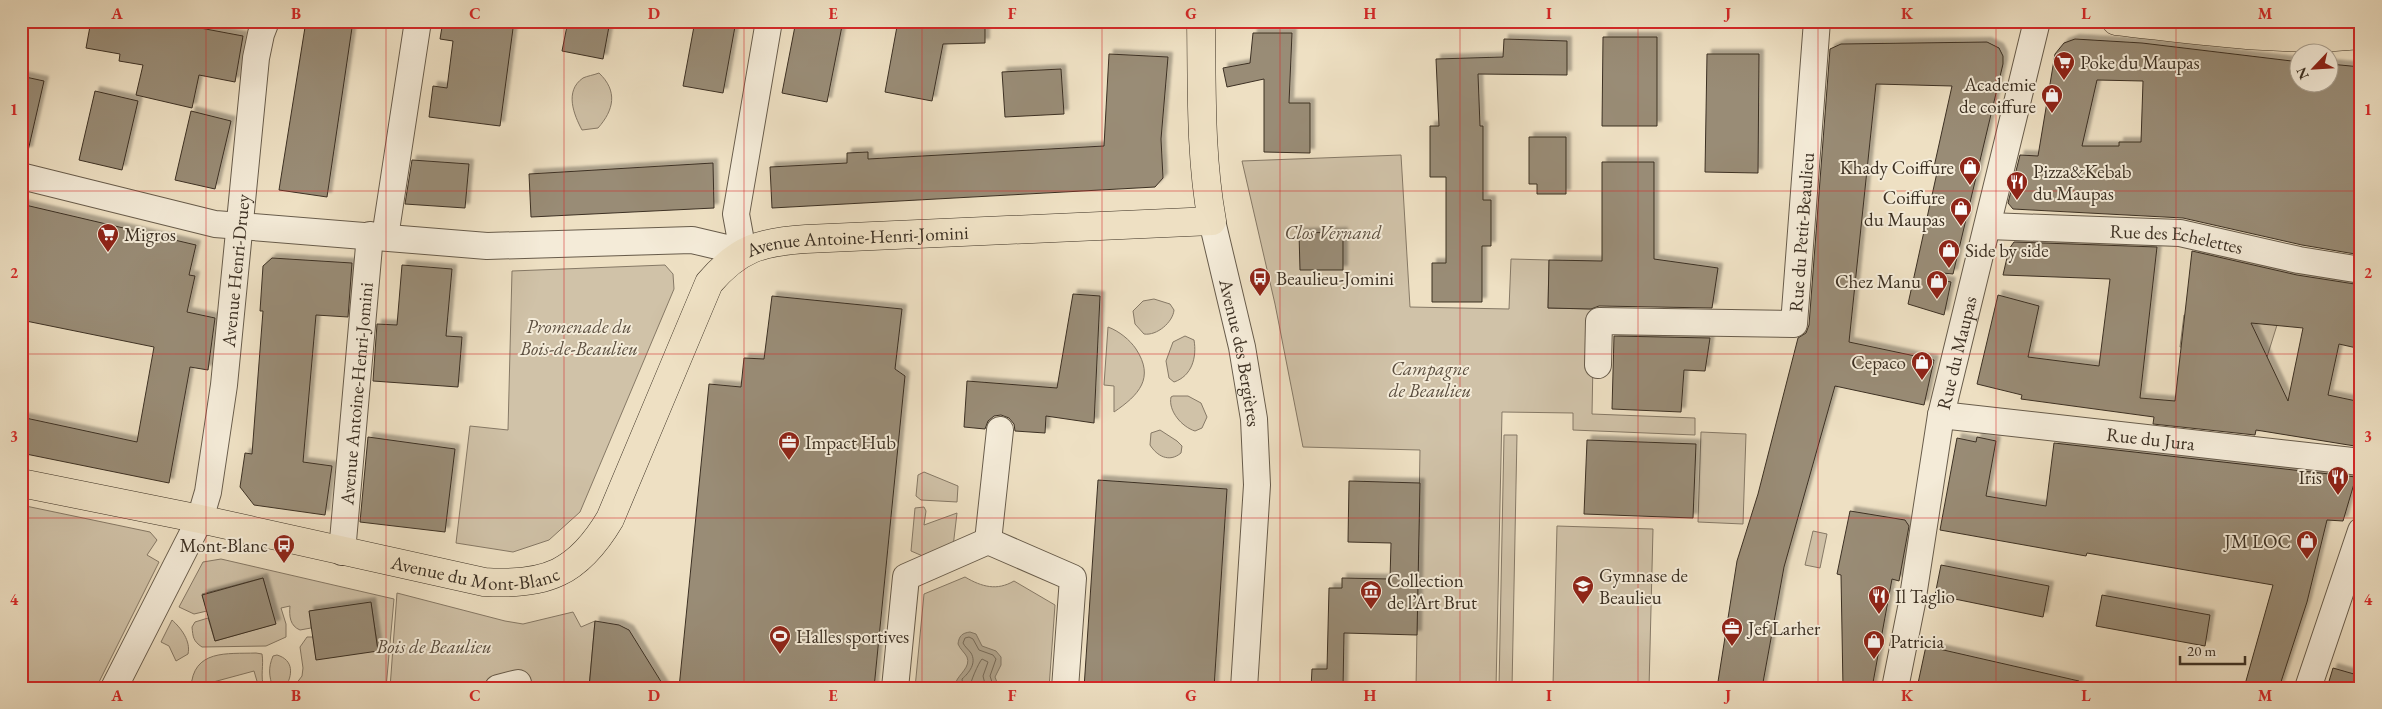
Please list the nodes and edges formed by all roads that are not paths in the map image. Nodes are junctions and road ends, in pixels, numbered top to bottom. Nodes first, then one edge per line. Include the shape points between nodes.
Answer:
1 (266, 21) edge
2 (418, 21) edge
3 (769, 21) edge
4 (1201, 21) edge
5 (1817, 21) edge
6 (2037, 21) edge
7 (2116, 21) edge
8 (2361, 35) edge
9 (21, 176) edge
10 (1212, 221) junction
11 (239, 226) junction
12 (1988, 226) junction
13 (378, 236) junction
14 (742, 252) junction
15 (2361, 270) edge
16 (1598, 365) dead end
17 (1941, 415) junction
18 (1000, 430) dead end
19 (2361, 462) edge
20 (21, 483) edge
21 (200, 519) junction
22 (2361, 531) edge
23 (988, 541) junction
24 (342, 552) junction
25 (114, 688) edge
26 (895, 688) edge
27 (1065, 688) edge
28 (1244, 688) edge
29 (1895, 688) edge
30 (2308, 688) edge

1 - 11 street, Avenue Henri-Druey via 256,58
2 - 13 street, Avenue Antoine-Henri-Jomini
3 - 14 street via 736,214
4 - 10 main road, Avenue des Bergières via 1202,145
5 - 16 street, Rue du Petit-Beaulieu via 1794,324 1599,321
6 - 12 street, Rue du Maupas
7 - 8 main road via 2276,38
9 - 11 street, Avenue Antoine-Henri-Jomini via 215,224
10 - 14 main road, Avenue Antoine-Henri-Jomini via 773,241
10 - 28 street, Avenue des Bergières via 1242,347 1254,419 1257,485
11 - 13 street, Avenue Antoine-Henri-Jomini
11 - 21 street, Avenue Henri-Druey via 224,385 208,492
12 - 15 street, Rue des Echelettes via 2180,233 2299,260
12 - 17 street, Rue du Maupas
13 - 14 street, Avenue Antoine-Henri-Jomini via 487,246 692,240
13 - 24 street, Avenue Antoine-Henri-Jomini
14 - 24 main road, Avenue du Mont-Blanc via 723,266 709,283 610,519 596,542 582,556 545,579 508,584 484,582
17 - 19 street, Rue du Jura
17 - 29 street, Rue du Maupas via 1912,603
18 - 23 street
20 - 21 main road, Avenue du Mont-Blanc
21 - 24 main road, Avenue du Mont-Blanc
21 - 25 street, Avenue Henri-Druey
22 - 30 street
23 - 26 street via 906,577
23 - 27 street via 1073,578

